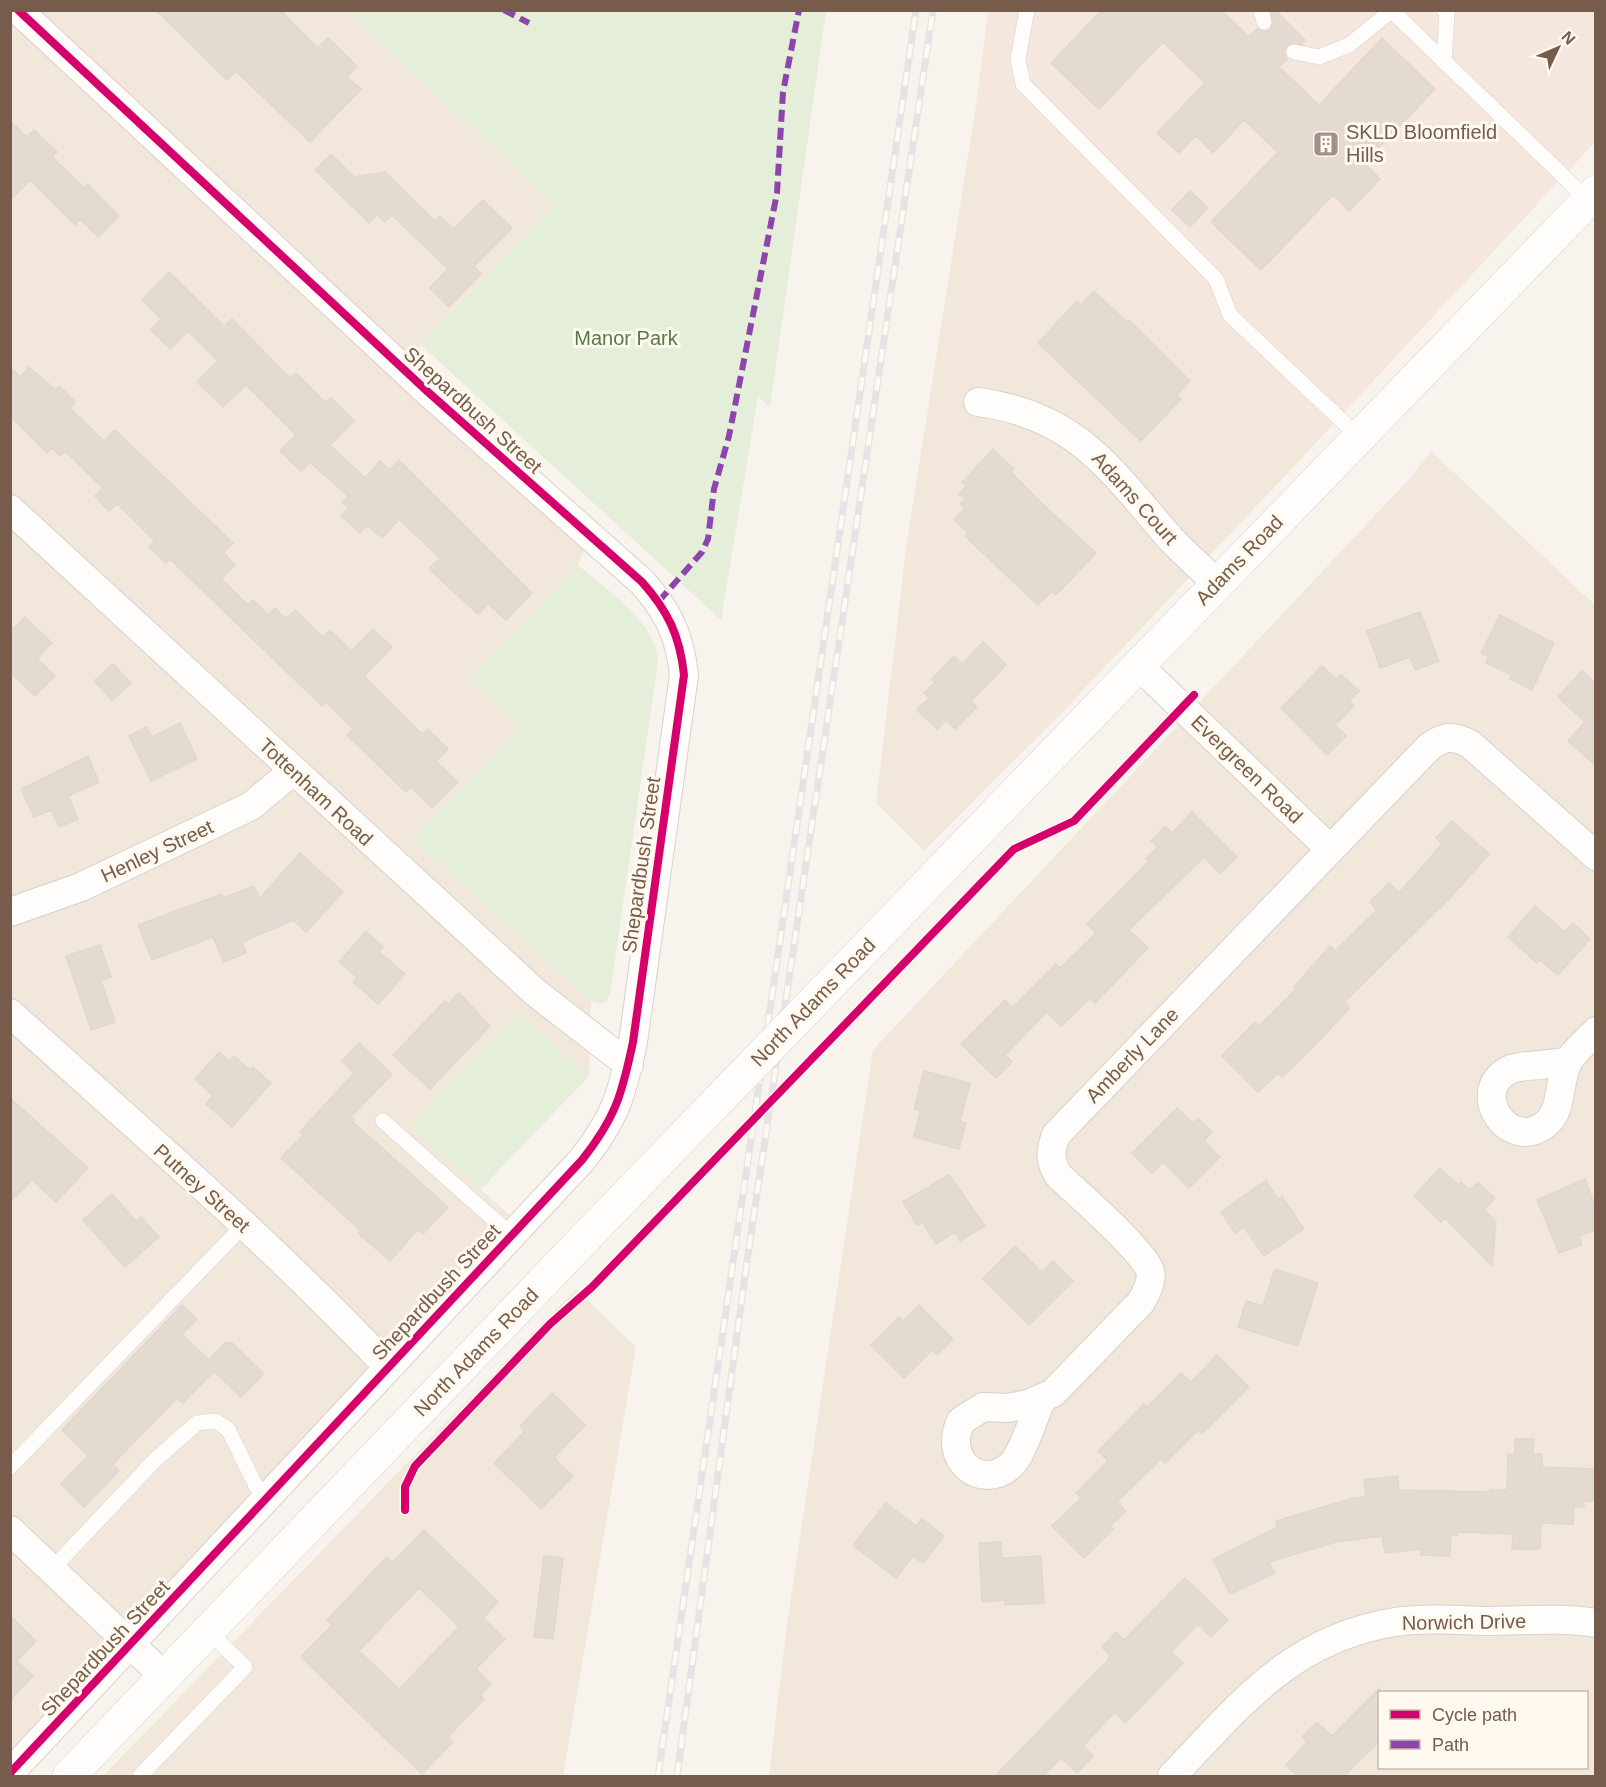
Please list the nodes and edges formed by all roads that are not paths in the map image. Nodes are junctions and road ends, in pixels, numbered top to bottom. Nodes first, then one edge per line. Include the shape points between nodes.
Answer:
1 (18, 10) edge
2 (1444, 10) edge
3 (1026, 11) edge
4 (1391, 11) edge
5 (1294, 52) dead end
6 (1444, 62) junction
7 (1592, 196) edge
8 (978, 402) dead end
9 (1358, 436) junction
10 (10, 510) edge
11 (1216, 583) junction
12 (1137, 665) junction
13 (293, 771) junction
14 (1330, 849) junction
15 (1596, 855) edge
16 (10, 912) edge
17 (885, 928) joint
18 (10, 1013) edge
19 (1596, 1031) edge
20 (1568, 1061) dead end
21 (628, 1065) junction
22 (382, 1121) dead end
23 (244, 1225) junction
24 (511, 1235) junction
25 (388, 1367) junction
26 (1042, 1399) dead end
27 (10, 1467) edge
28 (268, 1499) junction
29 (10, 1530) edge
30 (52, 1569) junction
31 (1596, 1623) edge
32 (208, 1631) junction
33 (131, 1644) junction
34 (165, 1677) junction
35 (10, 1773) edge
36 (69, 1776) edge
37 (140, 1776) edge
38 (1172, 1776) edge

1 - 21 street, Shepardbush Street via 428,392 642,582 670,617 682,648 684,675
2 - 6 lane
3 - 9 lane via 1018,59 1023,84 1216,279 1230,315
4 - 5 lane via 1349,45 1319,57
4 - 6 lane
6 - 7 lane
7 - 9 main road, Adams Road
8 - 11 street, Adams Court via 1030,412 1079,440
9 - 11 main road, Adams Road
10 - 13 street, Tottenham Road
11 - 12 main road, Adams Road
12 - 14 street, Evergreen Road
12 - 17 main road, Adams Road
13 - 16 street, Henley Street via 251,806 81,887
13 - 21 street, Tottenham Road via 536,993
14 - 15 street, Amberly Lane via 1429,747 1442,738 1457,737 1484,755
14 - 26 street, Amberly Lane via 1056,1135 1050,1150 1056,1171 1138,1253 1151,1273 1141,1302 1053,1393
17 - 32 main road, North Adams Road, bridge
18 - 23 street, Putney Street
19 - 20 street
21 - 24 street, Shepardbush Street via 617,1107 598,1139
22 - 24 lane
23 - 25 street, Putney Street
23 - 27 lane
24 - 25 street, Shepardbush Street
25 - 28 street, Shepardbush Street
28 - 30 lane via 257,1488 228,1429 214,1421 197,1423 155,1460
28 - 33 street, Shepardbush Street
29 - 30 street
30 - 33 street
31 - 38 street, Norwich Drive via 1436,1619 1363,1629 1308,1650 1277,1671
32 - 34 main road, North Adams Road
32 - 37 lane via 244,1667
33 - 34 street
33 - 35 street, Shepardbush Street
34 - 36 main road, North Adams Road

